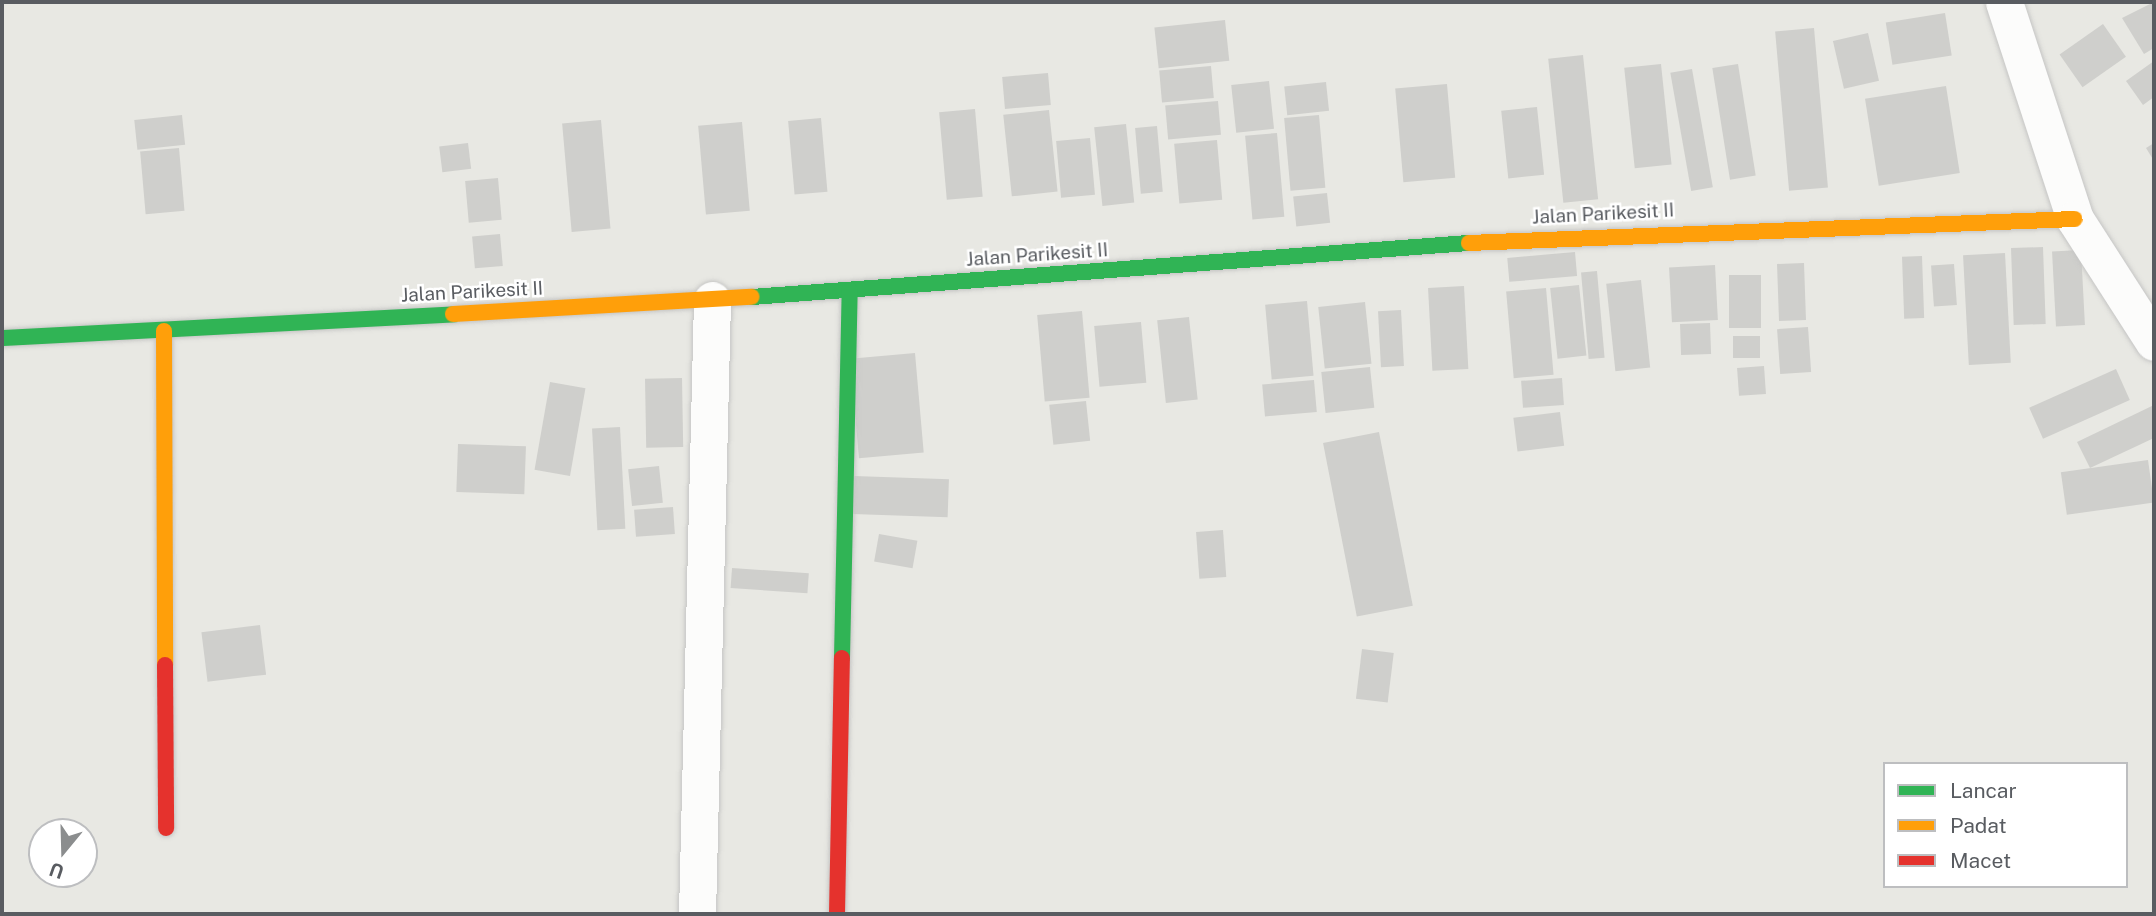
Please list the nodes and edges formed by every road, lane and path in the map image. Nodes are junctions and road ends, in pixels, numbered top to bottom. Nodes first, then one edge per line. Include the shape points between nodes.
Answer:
1 (2004, 2) edge
2 (2076, 219) junction
3 (850, 290) junction
4 (712, 300) junction
5 (164, 331) junction
6 (2, 338) edge
7 (2154, 342) edge
8 (166, 828) dead end
9 (697, 914) edge
10 (837, 914) edge

1 - 2 street
2 - 3 street, Jalan Parikesit II via 1608,233
2 - 7 street
3 - 4 street, Jalan Parikesit II
3 - 10 street
4 - 5 street, Jalan Parikesit II
4 - 9 street
5 - 6 street, Jalan Parikesit II
5 - 8 street

